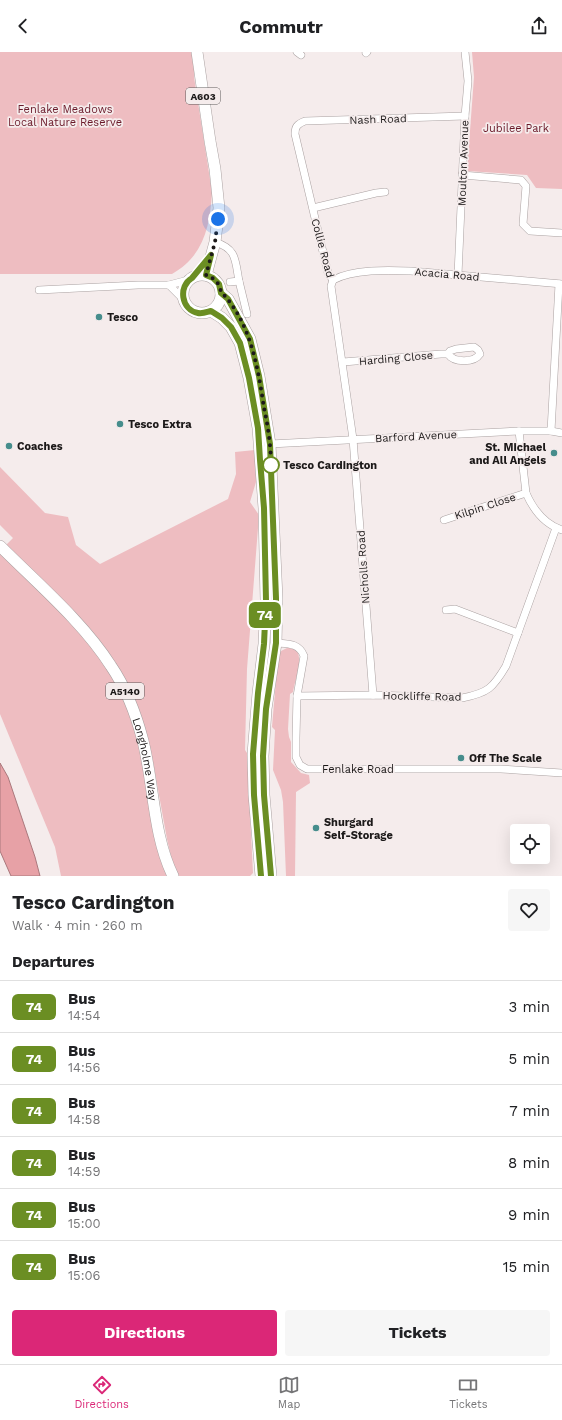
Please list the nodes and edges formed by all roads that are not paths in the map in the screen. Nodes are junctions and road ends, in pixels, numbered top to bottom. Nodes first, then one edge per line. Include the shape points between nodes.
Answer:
1 (197, 52) edge
2 (465, 52) edge
3 (465, 116) junction
4 (295, 128) joint
5 (462, 175) junction
6 (385, 192) dead end
7 (313, 208) junction
8 (562, 233) edge
9 (215, 242) junction
10 (211, 255) junction
11 (206, 275) junction
12 (458, 275) junction
13 (190, 279) junction
14 (333, 280) junction
15 (239, 281) junction
16 (230, 282) dead end
17 (561, 284) edge
18 (169, 285) junction
19 (39, 290) dead end
20 (221, 293) junction
21 (183, 299) junction
22 (211, 311) junction
23 (247, 314) dead end
24 (448, 354) dead end
25 (343, 362) junction
26 (519, 431) junction
27 (551, 431) junction
28 (562, 434) edge
29 (353, 439) junction
30 (270, 444) junction
31 (526, 493) junction
32 (444, 520) dead end
33 (559, 529) edge
34 (0, 546) edge
35 (446, 610) dead end
36 (518, 633) junction
37 (276, 643) junction
38 (373, 695) junction
39 (297, 696) junction
40 (562, 772) edge
41 (174, 876) edge
42 (261, 876) edge
43 (271, 876) edge

1 - 9 main road, A603 via 218,191
2 - 3 street, Moulton Avenue via 468,81
3 - 4 street, Nash Road via 305,121
3 - 5 street, Moulton Avenue
4 - 7 street, Collie Road
5 - 8 street via 521,180 526,186 523,224 530,231
5 - 12 street, Moulton Avenue
6 - 7 street
7 - 14 street, Collie Road via 328,273
9 - 10 main road, A603
9 - 15 street via 232,250
10 - 11 main road, A603
10 - 13 main road, A603
11 - 13 main road
11 - 20 main road via 219,284
12 - 14 street, Acacia Road via 386,270
12 - 17 street, Acacia Road
13 - 18 street
13 - 21 main road via 183,289
14 - 25 street, Collie Road via 331,286
15 - 16 street
15 - 23 street
17 - 27 street
18 - 19 street via 138,284
18 - 21 street
20 - 22 main road via 217,306
20 - 30 main road via 228,299 250,339
21 - 22 main road via 188,307 198,313
22 - 42 main road via 231,327 240,343 258,428 264,508 266,600 253,754
24 - 25 street, Harding Close
25 - 29 street, Collie Road
26 - 27 street, Barford Avenue
26 - 29 street, Barford Avenue
26 - 31 street
27 - 28 street, Barford Avenue
29 - 30 street, Barford Avenue
29 - 38 street, Nicholls Road
30 - 37 main road
31 - 32 street, Kilpin Close
31 - 33 street via 536,512
33 - 36 street, Hockliffe Road
34 - 41 main road, Longholme Way / A5140 via 83,630 118,676 139,726 161,839
35 - 36 street via 455,609
36 - 38 street, Hockliffe Road via 506,666 497,681 490,689 477,695 462,698
37 - 39 street, Fenlake Road via 292,644 302,650 304,656
37 - 43 main road via 266,709 264,744 264,795
38 - 39 street, Hockliffe Road
39 - 40 street, Fenlake Road via 296,757 300,765 307,769 501,769

